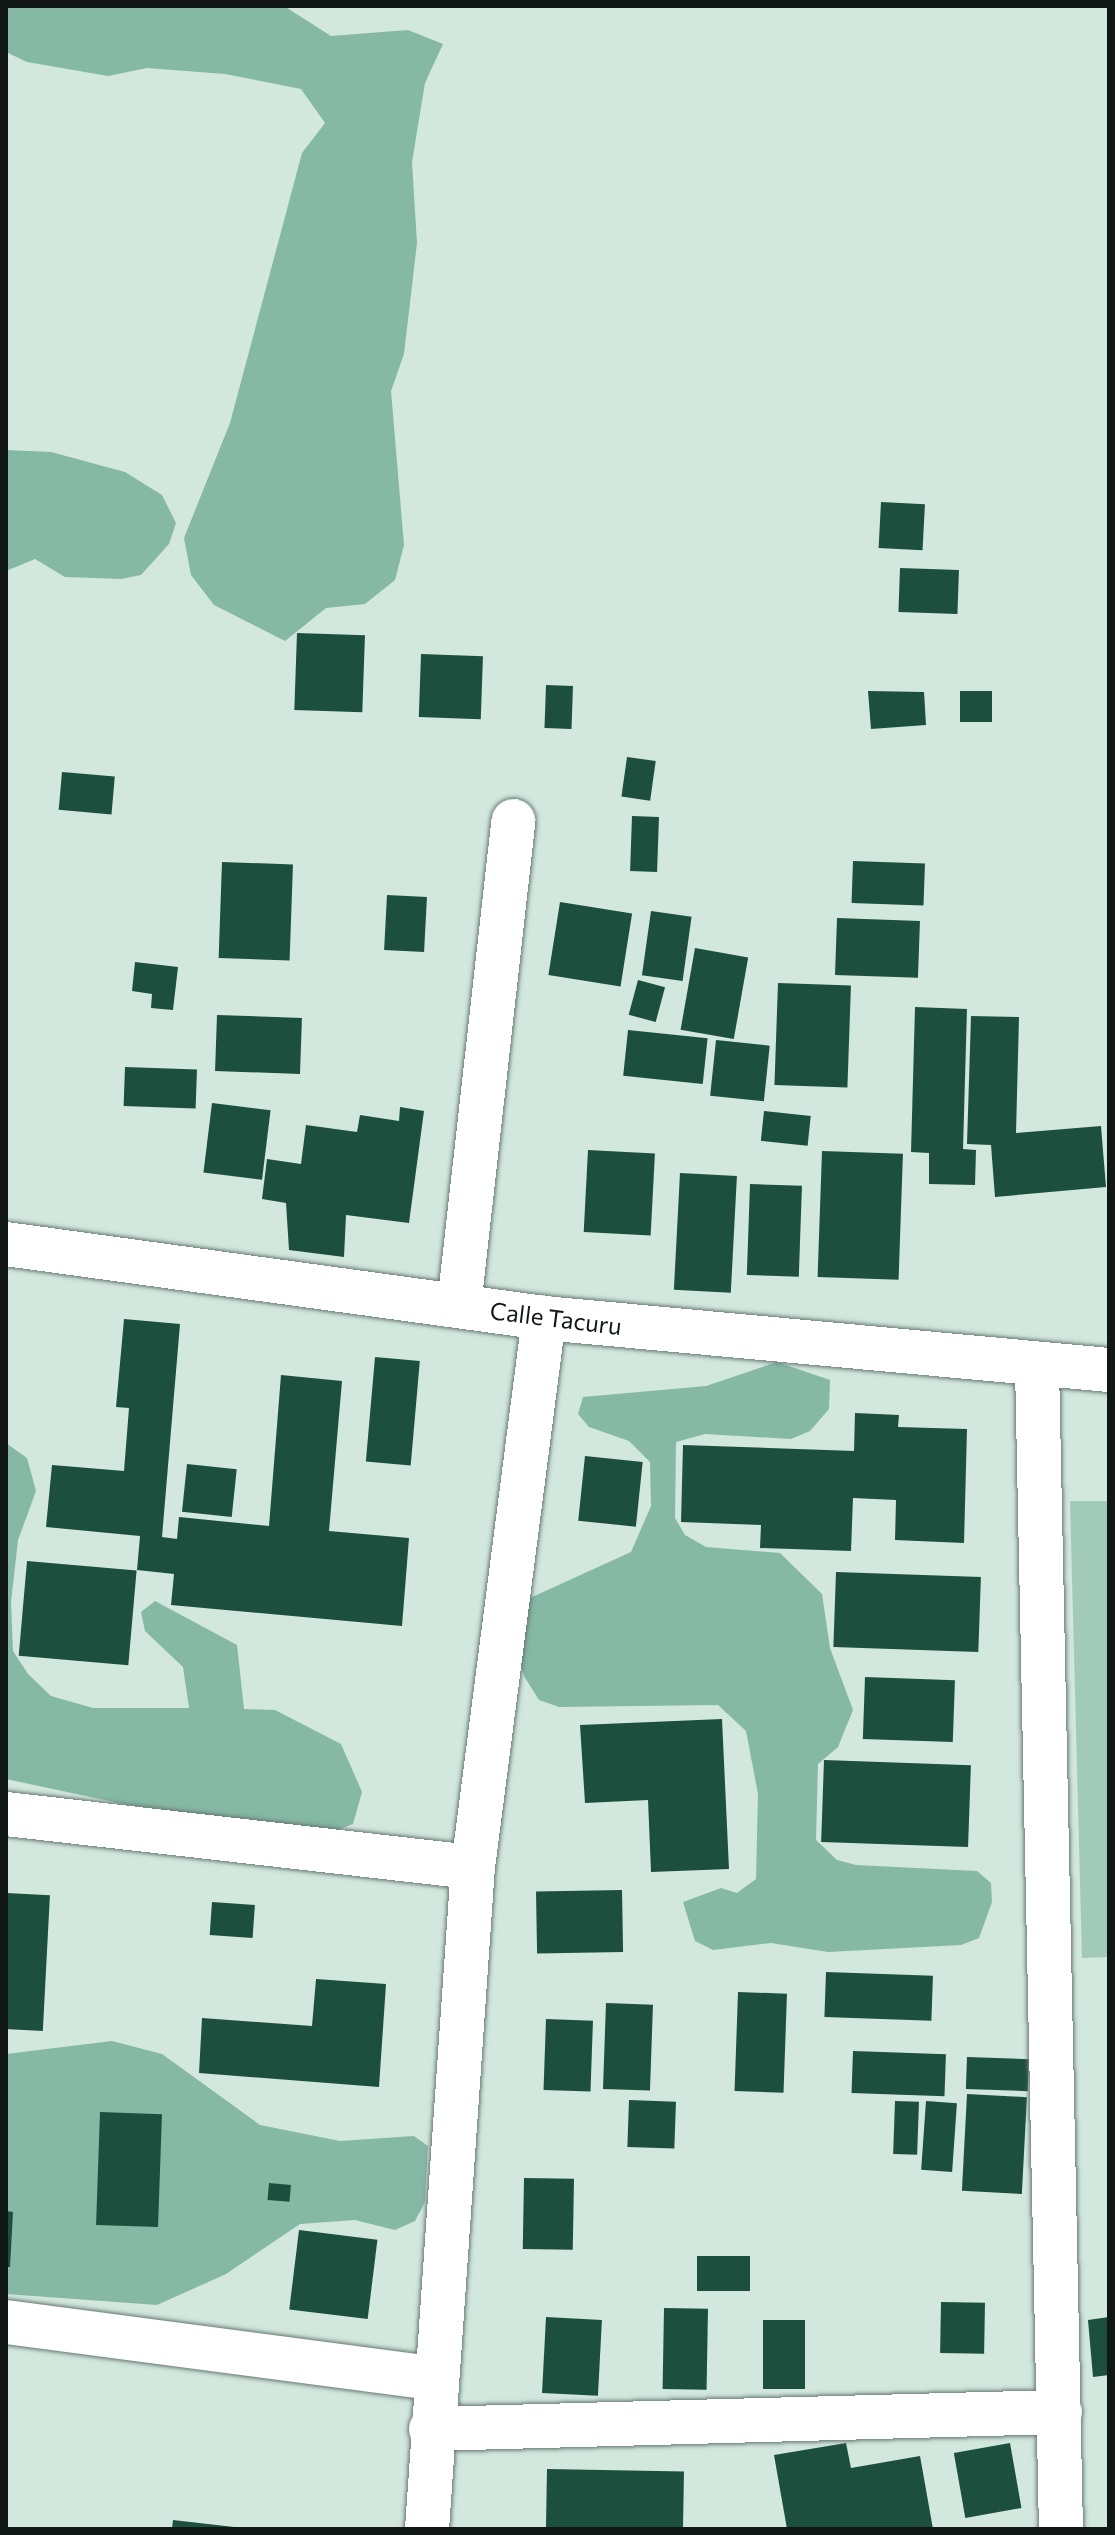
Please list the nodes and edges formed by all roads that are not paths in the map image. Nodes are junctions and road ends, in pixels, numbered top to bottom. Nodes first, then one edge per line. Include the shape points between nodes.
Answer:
1 (513, 821) dead end
2 (6, 1244) edge
3 (459, 1306) junction
4 (544, 1318) junction
5 (1037, 1366) junction
6 (1109, 1370) edge
7 (6, 1814) edge
8 (473, 1867) junction
9 (6, 2322) edge
10 (434, 2378) junction
11 (1060, 2412) junction
12 (431, 2429) junction
13 (427, 2529) edge
14 (1061, 2529) edge

1 - 3 street
2 - 3 street, Calle Tacuru
3 - 4 street, Calle Tacuru
4 - 5 street, Calle Tacuru
4 - 8 street
5 - 6 street, Calle Tacuru
5 - 11 street
7 - 8 street
8 - 10 street
9 - 10 street
10 - 12 street
11 - 12 street
11 - 14 street
12 - 13 street

